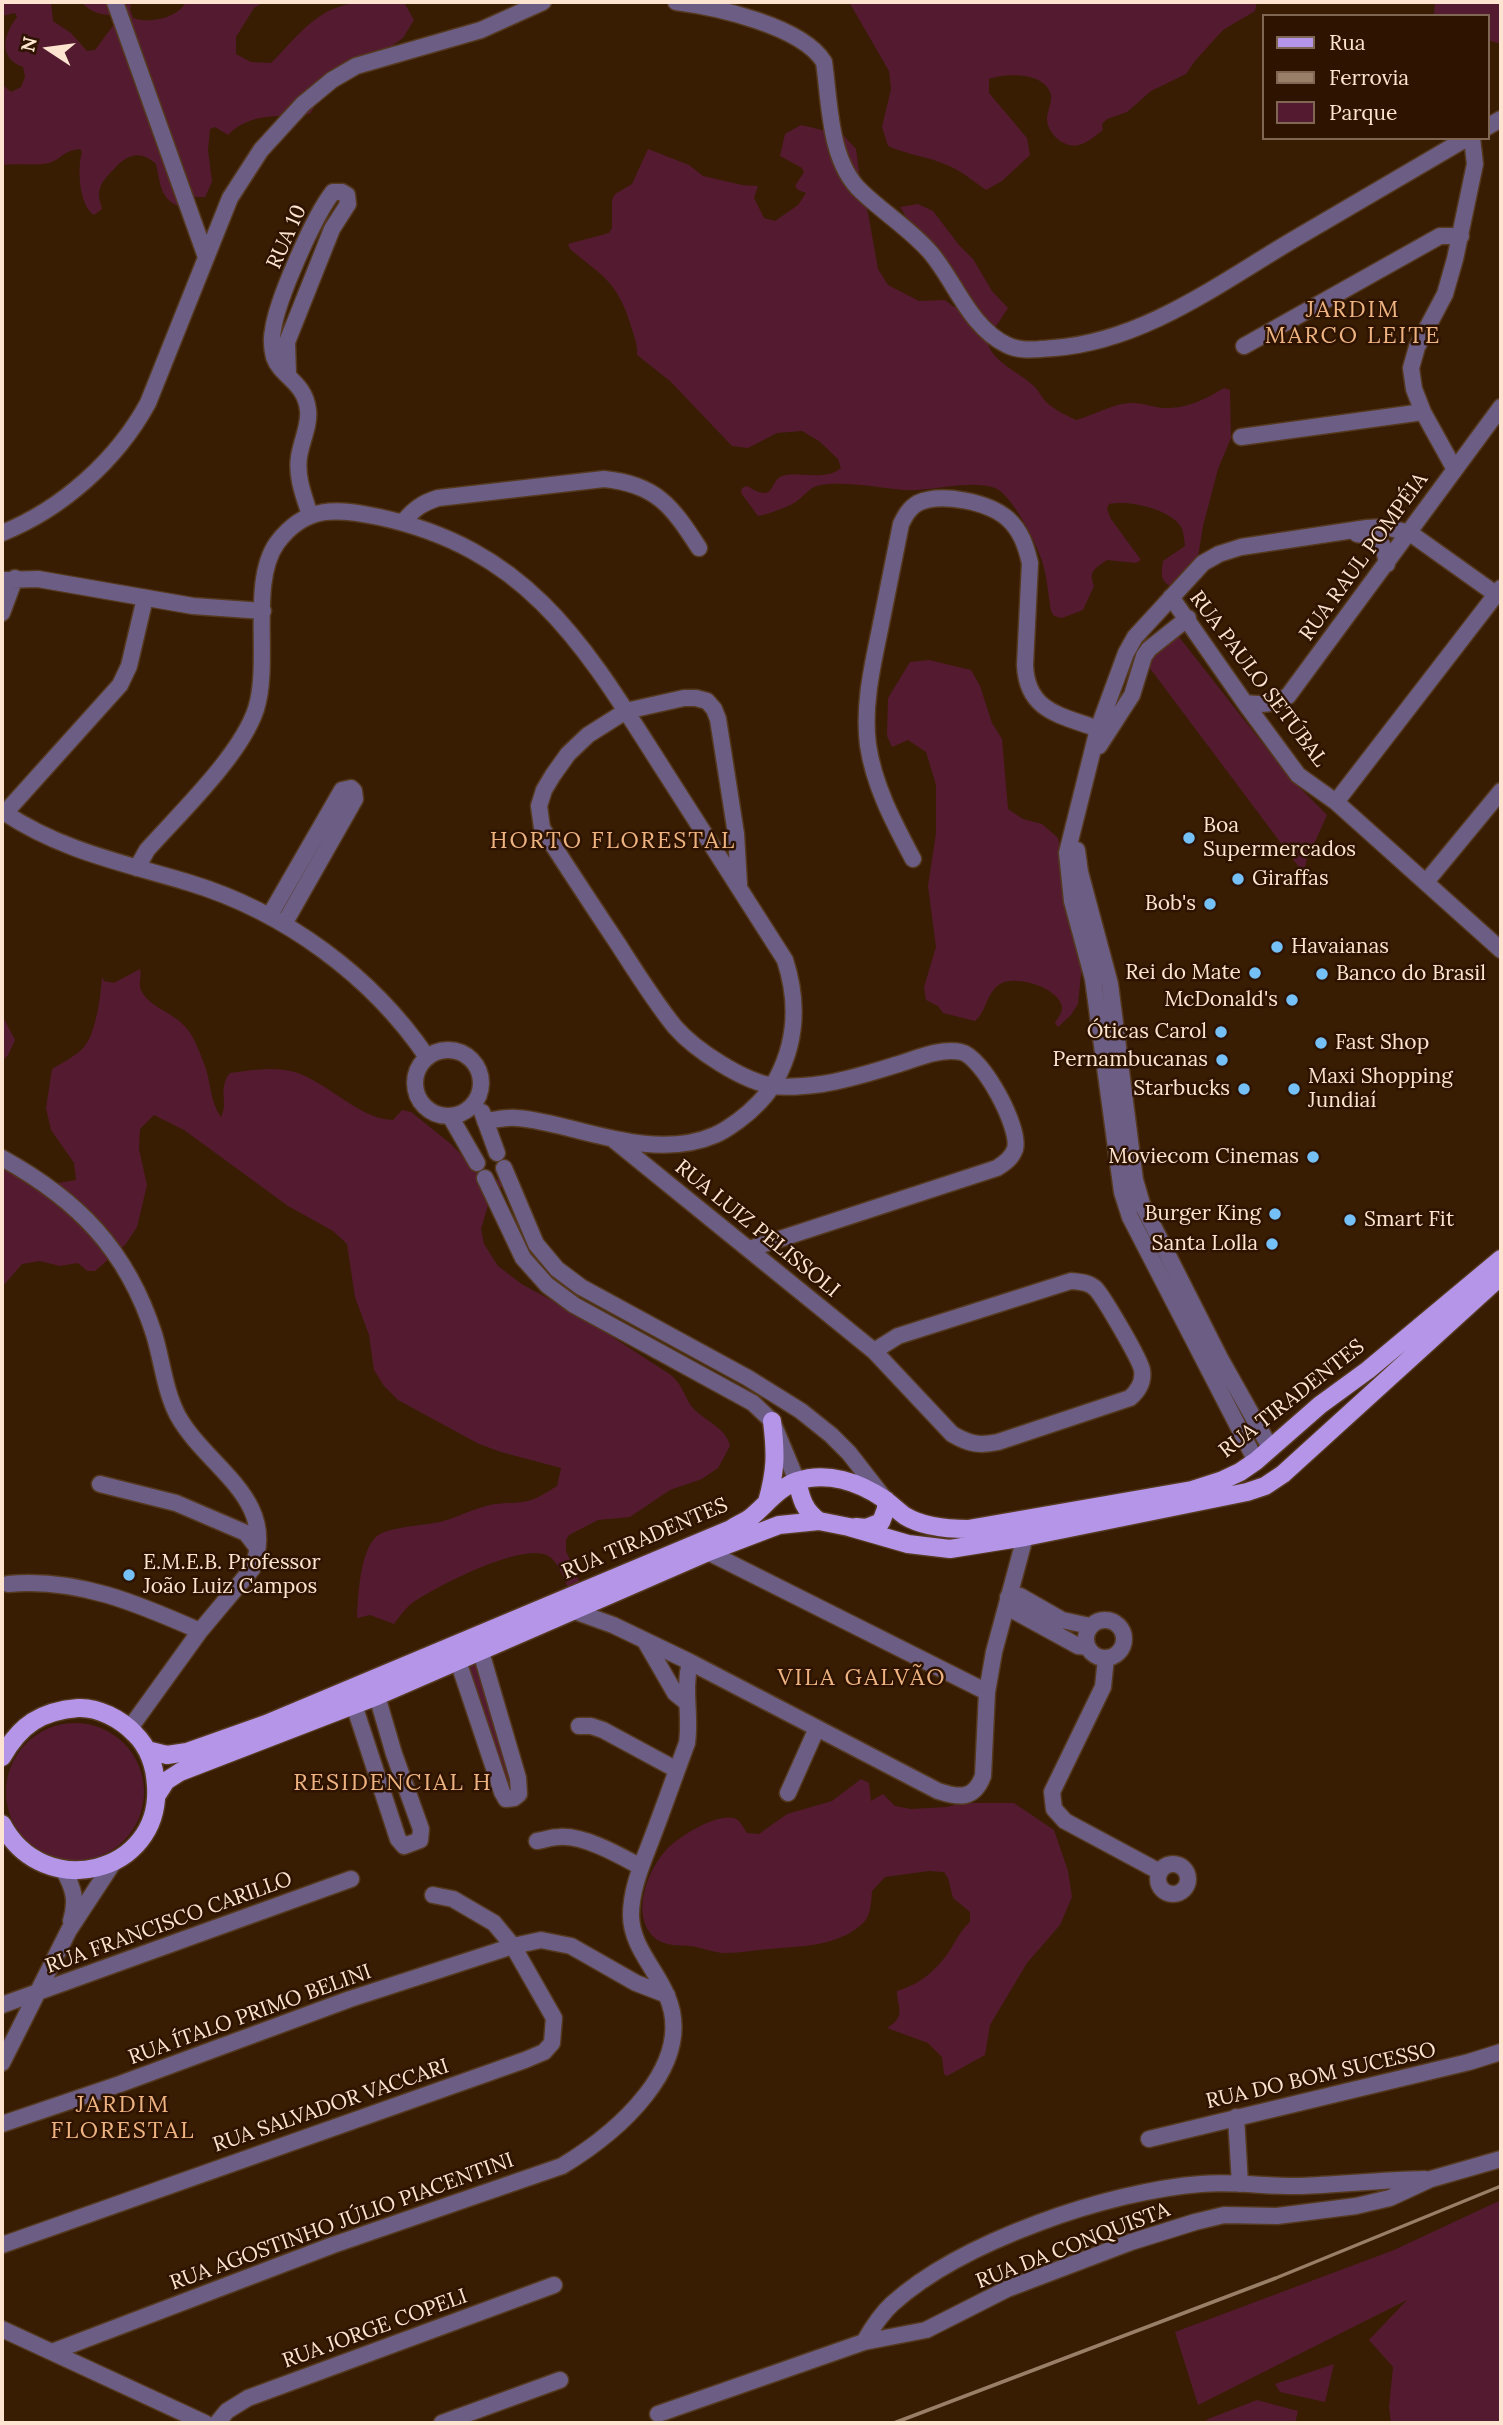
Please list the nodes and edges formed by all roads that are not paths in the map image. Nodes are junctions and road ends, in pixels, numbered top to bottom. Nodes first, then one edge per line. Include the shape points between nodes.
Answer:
1 (115, 2) edge
2 (543, 2) edge
3 (676, 2) edge
4 (1466, 140) edge
5 (1469, 140) edge
6 (1461, 236) junction
7 (206, 257) junction
8 (279, 340) junction
9 (1244, 346) dead end
10 (1501, 407) edge
11 (1423, 412) junction
12 (1241, 437) dead end
13 (1454, 468) junction
14 (310, 515) junction
15 (403, 522) junction
16 (1341, 532) junction
17 (2, 533) edge
18 (1410, 533) junction
19 (699, 548) dead end
20 (1387, 564) junction
21 (8, 579) edge
22 (1499, 592) edge
23 (1171, 597) junction
24 (145, 598) junction
25 (263, 611) junction
26 (2, 613) edge
27 (1188, 618) junction
28 (1126, 653) junction
29 (1138, 676) junction
30 (1244, 703) junction
31 (626, 711) junction
32 (1098, 729) junction
33 (1092, 756) junction
34 (1501, 791) edge
35 (355, 799) dead end
36 (1336, 802) junction
37 (4, 812) edge
38 (1076, 823) junction
39 (913, 859) dead end
40 (136, 868) junction
41 (1426, 882) junction
42 (739, 887) junction
43 (1087, 897) junction
44 (277, 920) junction
45 (1083, 942) junction
46 (1501, 950) edge
47 (1118, 1034) junction
48 (427, 1057) junction
49 (1104, 1062) junction
50 (773, 1086) junction
51 (479, 1097) junction
52 (450, 1116) junction
53 (485, 1121) junction
54 (613, 1139) junction
55 (2, 1158) edge
56 (1119, 1170) junction
57 (1142, 1204) junction
58 (749, 1249) junction
59 (1501, 1259) edge
60 (1501, 1276) edge
61 (874, 1351) junction
62 (1320, 1405) junction
63 (801, 1411) junction
64 (772, 1421) junction
65 (1312, 1448) junction
66 (1271, 1449) junction
67 (1259, 1464) junction
68 (1283, 1474) junction
69 (797, 1482) junction
70 (100, 1485) dead end
71 (1247, 1492) junction
72 (886, 1500) junction
73 (767, 1502) junction
74 (819, 1521) junction
75 (849, 1527) junction
76 (1025, 1537) junction
77 (256, 1546) junction
78 (708, 1552) junction
79 (8, 1584) dead end
80 (608, 1596) junction
81 (1008, 1597) junction
82 (574, 1611) junction
83 (613, 1625) junction
84 (1090, 1626) junction
85 (200, 1631) junction
86 (645, 1641) junction
87 (1088, 1647) junction
88 (481, 1652) junction
89 (1106, 1658) junction
90 (458, 1661) junction
91 (690, 1662) junction
92 (987, 1692) junction
93 (377, 1696) junction
94 (686, 1702) junction
95 (354, 1705) junction
96 (579, 1726) dead end
97 (130, 1728) junction
98 (817, 1728) junction
99 (147, 1750) junction
100 (2, 1757) edge
101 (677, 1770) junction
102 (788, 1793) dead end
103 (157, 1795) junction
104 (2, 1824) edge
105 (537, 1841) dead end
106 (8, 1846) edge
107 (113, 1863) junction
108 (641, 1867) junction
109 (64, 1871) junction
110 (1160, 1872) dead end
111 (351, 1879) dead end
112 (433, 1895) dead end
113 (69, 1930) junction
114 (513, 1946) junction
115 (36, 1994) junction
116 (667, 1995) junction
117 (2, 2006) edge
118 (1501, 2052) edge
119 (2, 2063) edge
120 (1236, 2118) junction
121 (2, 2124) edge
122 (1149, 2138) dead end
123 (1501, 2159) edge
124 (1431, 2179) junction
125 (1240, 2184) junction
126 (2, 2245) edge
127 (554, 2286) dead end
128 (2, 2329) edge
129 (864, 2342) junction
130 (52, 2352) junction
131 (560, 2380) dead end
132 (658, 2414) dead end
133 (205, 2423) edge
134 (216, 2423) edge
135 (442, 2423) edge

1 - 7 street
2 - 7 street via 481,30 356,66 332,80 303,104 256,157 230,198
3 - 4 street via 727,11 794,36 818,52 824,62 835,139 844,167 860,190 932,253 990,335 1009,346 1032,350 1100,341 1170,313
5 - 6 street via 1475,164
6 - 9 street via 1440,236
6 - 11 street via 1445,294 1411,368
7 - 17 street via 136,424 75,489 26,523
8 - 8 street, RUA 10 via 331,229 348,204 342,192 333,192 315,222 280,305
8 - 14 street via 273,354 278,367 304,395 309,412 299,479
10 - 13 street, RUA RAUL POMPÉIA
11 - 12 street
11 - 13 street
13 - 18 street, RUA RAUL POMPÉIA
14 - 15 street via 346,510
14 - 25 street via 288,530 275,547 267,567
15 - 19 street via 424,502 438,498 604,478 627,481 660,498
15 - 31 street via 487,557 528,589 583,649
16 - 18 street via 1385,527
16 - 20 street via 1376,537 1384,547
16 - 23 street via 1219,554 1203,563
18 - 20 street, RUA RAUL POMPÉIA
18 - 22 street
20 - 30 street, RUA RAUL POMPÉIA via 1288,696 1264,705
21 - 24 street via 37,579
21 - 26 street
22 - 36 street
23 - 27 street, RUA PAULO SETÚBAL
23 - 28 street
24 - 25 street
24 - 37 street via 120,685
25 - 40 street via 261,678 246,731
27 - 29 street via 1149,649
27 - 30 street, RUA PAULO SETÚBAL
28 - 29 street via 1136,661
28 - 32 street
29 - 33 street via 1132,695
30 - 36 street, RUA PAULO SETÚBAL via 1298,775
31 - 42 street
31 - 42 street via 684,698 706,701 714,709 736,834
31 - 50 street via 568,754 544,790 539,806 542,828 676,1028 718,1062
32 - 33 street
32 - 39 street via 1042,707 1026,681 1030,563 1020,533 1007,518 964,500 933,499 916,504 901,524 866,716 875,776
33 - 38 street
34 - 41 street
35 - 44 street via 351,788 342,790
36 - 41 street, RUA PAULO SETÚBAL
37 - 40 street via 63,845
38 - 43 street
38 - 45 street via 1067,853 1072,901
40 - 44 street via 192,884
41 - 46 street, RUA PAULO SETÚBAL
42 - 50 street via 785,960 793,984 792,1041
43 - 45 street via 1083,902
43 - 47 street
44 - 48 street via 372,991 405,1025
45 - 49 street
47 - 49 street via 1107,1046
47 - 57 street via 1135,1180
48 - 51 street via 441,1050 469,1056 482,1082
48 - 52 street via 416,1074 418,1095 430,1111
49 - 56 street
50 - 54 street via 746,1115 717,1135 670,1144
50 - 58 street via 852,1079 937,1052 962,1052 971,1055 991,1081 1014,1128 1015,1151 997,1168
51 - 52 street via 472,1107
51 - 53 street
52 - 64 street via 523,1258 547,1285 574,1306 737,1393
53 - 54 street via 536,1120
53 - 63 street via 536,1244 557,1269 580,1287
54 - 58 street, RUA LUIZ PELISSOLI
55 - 77 street via 36,1177 74,1208 121,1260 141,1298 176,1412 188,1433 253,1508
56 - 57 street via 1125,1186
56 - 67 street via 1130,1217
57 - 66 street
58 - 61 street, RUA LUIZ PELISSOLI
59 - 62 main road, RUA TIRADENTES
60 - 65 main road, RUA TIRADENTES
61 - 61 street, RUA LUIZ PELISSOLI via 952,1434 981,1446 1130,1398 1142,1381 1137,1356 1096,1290 1082,1282 1071,1281 898,1336
62 - 65 main road via 1295,1435 1298,1446
62 - 66 main road, RUA TIRADENTES
63 - 64 street via 787,1412
63 - 72 street via 849,1453
64 - 69 street
64 - 73 main road via 775,1474
65 - 68 main road, RUA TIRADENTES
66 - 67 main road, RUA TIRADENTES
67 - 68 main road
67 - 71 main road via 1258,1479
67 - 72 main road, RUA TIRADENTES via 1192,1490 968,1529 922,1523
68 - 71 main road, RUA TIRADENTES
69 - 72 main road, RUA TIRADENTES via 822,1477 844,1480
69 - 73 main road, RUA TIRADENTES
69 - 74 main road via 804,1508
70 - 77 street via 176,1503 246,1533
71 - 76 main road, RUA TIRADENTES
72 - 75 main road via 881,1522 866,1528
73 - 99 main road, RUA TIRADENTES via 731,1529 266,1724 187,1752 167,1755
74 - 75 main road, RUA TIRADENTES
74 - 78 main road, RUA TIRADENTES via 779,1525
75 - 76 main road, RUA TIRADENTES via 932,1548
76 - 81 street
77 - 85 street via 252,1569
78 - 80 main road, RUA TIRADENTES
78 - 92 street
79 - 85 street via 58,1584 98,1592
80 - 82 main road, RUA TIRADENTES
80 - 83 street
81 - 84 street via 1020,1597 1062,1620
81 - 87 street via 1016,1612
81 - 92 street
82 - 83 street
82 - 88 main road, RUA TIRADENTES
83 - 86 street
84 - 87 street
84 - 89 street via 1105,1619 1123,1630 1123,1646
85 - 97 street
86 - 91 street
86 - 94 street via 675,1693
87 - 89 street
88 - 90 main road, RUA TIRADENTES
88 - 90 street via 517,1778 519,1794 514,1798 506,1799 502,1792
89 - 110 street via 1103,1687 1054,1785 1052,1804 1065,1821
90 - 93 main road, RUA TIRADENTES
91 - 94 street, RUA AGOSTINHO JÚLIO PIACENTINI
91 - 98 street
92 - 98 street via 983,1776 979,1786 964,1796 938,1791
93 - 95 main road, RUA TIRADENTES
93 - 95 street via 421,1829 420,1840 414,1843 404,1846 398,1839
94 - 101 street, RUA AGOSTINHO JÚLIO PIACENTINI via 687,1744
95 - 103 main road, RUA TIRADENTES via 180,1772 166,1781
96 - 101 street via 603,1730
97 - 99 main road
97 - 100 main road via 108,1714 82,1708 56,1710 32,1721 12,1738
98 - 102 street
99 - 103 main road
101 - 108 street, RUA AGOSTINHO JÚLIO PIACENTINI
103 - 107 main road via 144,1835
104 - 106 main road
105 - 108 street via 560,1836 581,1841
106 - 109 main road
107 - 109 main road
107 - 113 street
108 - 116 street, RUA AGOSTINHO JÚLIO PIACENTINI via 631,1917 640,1947
109 - 113 street via 75,1903
111 - 115 street, RUA FRANCISCO CARILLO
112 - 114 street via 453,1899 494,1923
113 - 115 street
114 - 116 street, RUA ÍTALO PRIMO BELINI via 541,1940 571,1946
114 - 121 street, RUA ÍTALO PRIMO BELINI
114 - 126 street, RUA SALVADOR VACCARI via 554,2018 552,2043 544,2052
115 - 117 street, RUA FRANCISCO CARILLO
115 - 119 street
116 - 130 street, RUA AGOSTINHO JÚLIO PIACENTINI via 675,2020 674,2035 659,2076 591,2148 562,2166 333,2245
118 - 120 street, RUA DO BOM SUCESSO
120 - 122 street, RUA DO BOM SUCESSO
120 - 125 street
123 - 124 street
124 - 125 street via 1303,2186
124 - 129 street, RUA DA CONQUISTA via 1390,2198 1356,2206 1277,2216 1224,2215 1195,2222 1007,2289 926,2330
125 - 129 street via 1202,2184 1126,2196 995,2241 924,2279 892,2304
127 - 134 street, RUA JORGE COPELI via 248,2398
128 - 130 street
129 - 132 street, RUA DA CONQUISTA
130 - 133 street
131 - 135 street

